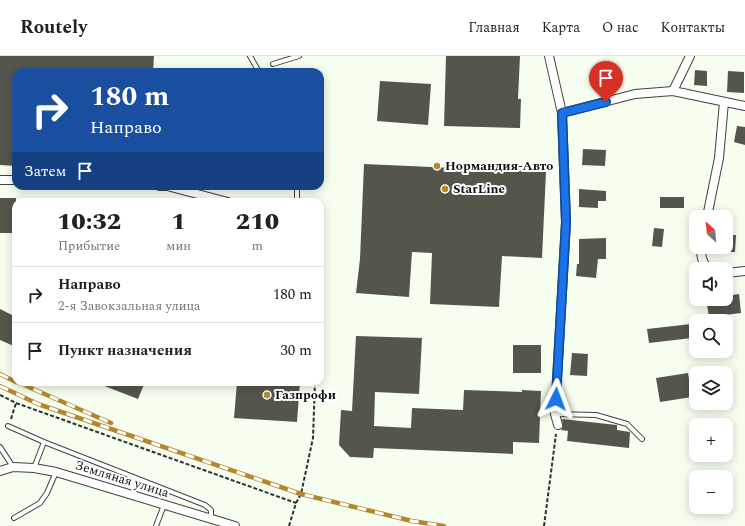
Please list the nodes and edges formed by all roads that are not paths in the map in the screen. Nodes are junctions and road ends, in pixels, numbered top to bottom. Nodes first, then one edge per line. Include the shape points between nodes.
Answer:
1 (250, 56) edge
2 (299, 56) edge
3 (549, 56) edge
4 (690, 56) edge
5 (273, 64) dead end
6 (257, 68) edge
7 (673, 91) junction
8 (724, 102) junction
9 (745, 106) edge
10 (562, 113) junction
11 (0, 180) edge
12 (12, 180) edge
13 (182, 190) edge
14 (213, 198) edge
15 (709, 210) edge
16 (745, 271) edge
17 (733, 272) edge
18 (555, 414) junction
19 (558, 425) road end
20 (8, 426) road end
21 (642, 439) dead end
22 (44, 442) junction
23 (0, 447) edge
24 (13, 467) junction
25 (34, 468) junction
26 (0, 471) edge
27 (56, 472) junction
28 (164, 505) junction
29 (14, 518) dead end
30 (211, 518) junction
31 (156, 526) edge
32 (235, 526) edge

1 - 6 lane
2 - 5 lane
3 - 10 street
4 - 7 street
7 - 8 street
7 - 10 street via 635,94
8 - 9 street
8 - 15 street via 719,158
10 - 18 street via 566,222
11 - 12 street
13 - 14 street
16 - 17 street
18 - 19 street
18 - 21 lane via 596,415 627,424
20 - 22 lane
22 - 25 lane
22 - 30 lane via 205,505 212,510
23 - 24 lane
24 - 25 street, Земляная улица
24 - 26 street, Земляная улица
25 - 27 street, Земляная улица
27 - 28 street, Земляная улица
27 - 29 lane via 40,503
28 - 30 street, Земляная улица
28 - 31 lane
30 - 32 street, Земляная улица

